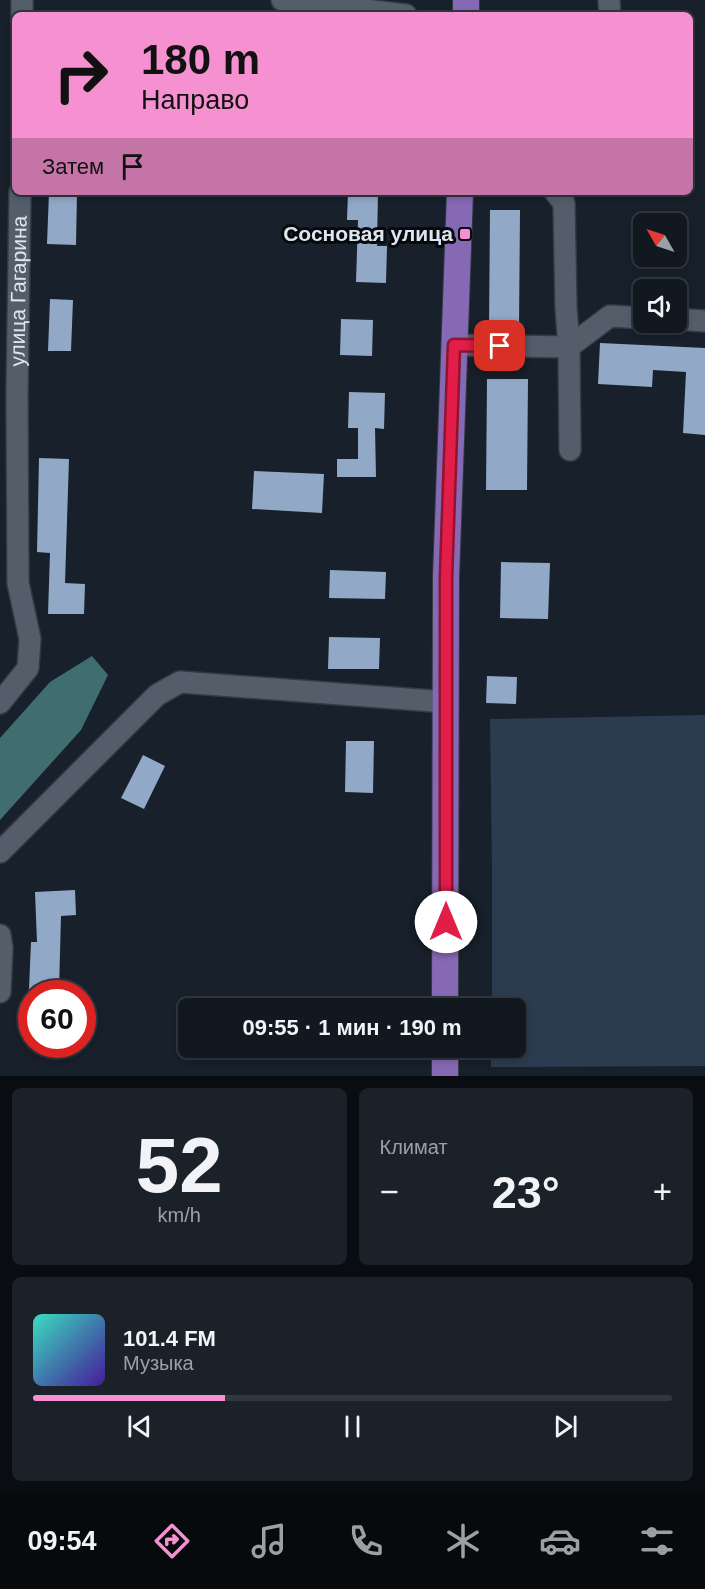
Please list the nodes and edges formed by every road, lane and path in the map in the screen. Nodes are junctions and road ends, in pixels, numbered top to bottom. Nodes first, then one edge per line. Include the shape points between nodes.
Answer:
1 (282, 0) edge
2 (381, 12) edge
3 (20, 195) edge
4 (460, 195) edge
5 (557, 195) edge
6 (633, 317) edge
7 (687, 320) edge
8 (705, 321) edge
9 (454, 345) junction
10 (570, 347) junction
11 (9, 394) edge
12 (570, 450) dead end
13 (446, 702) junction
14 (0, 703) edge
15 (0, 852) edge
16 (0, 935) edge
17 (0, 992) edge
18 (445, 998) edge
19 (445, 1058) edge
20 (445, 1076) edge

1 - 2 street
3 - 11 street, улица Гагарина
4 - 9 main road
5 - 10 street via 564,203
6 - 10 street via 610,316
7 - 8 street
9 - 10 street
9 - 13 main road
10 - 12 street
11 - 14 street, улица Гагарина via 18,583 30,639 28,668
13 - 15 street via 180,682 157,695
13 - 18 main road
16 - 17 street
19 - 20 main road

